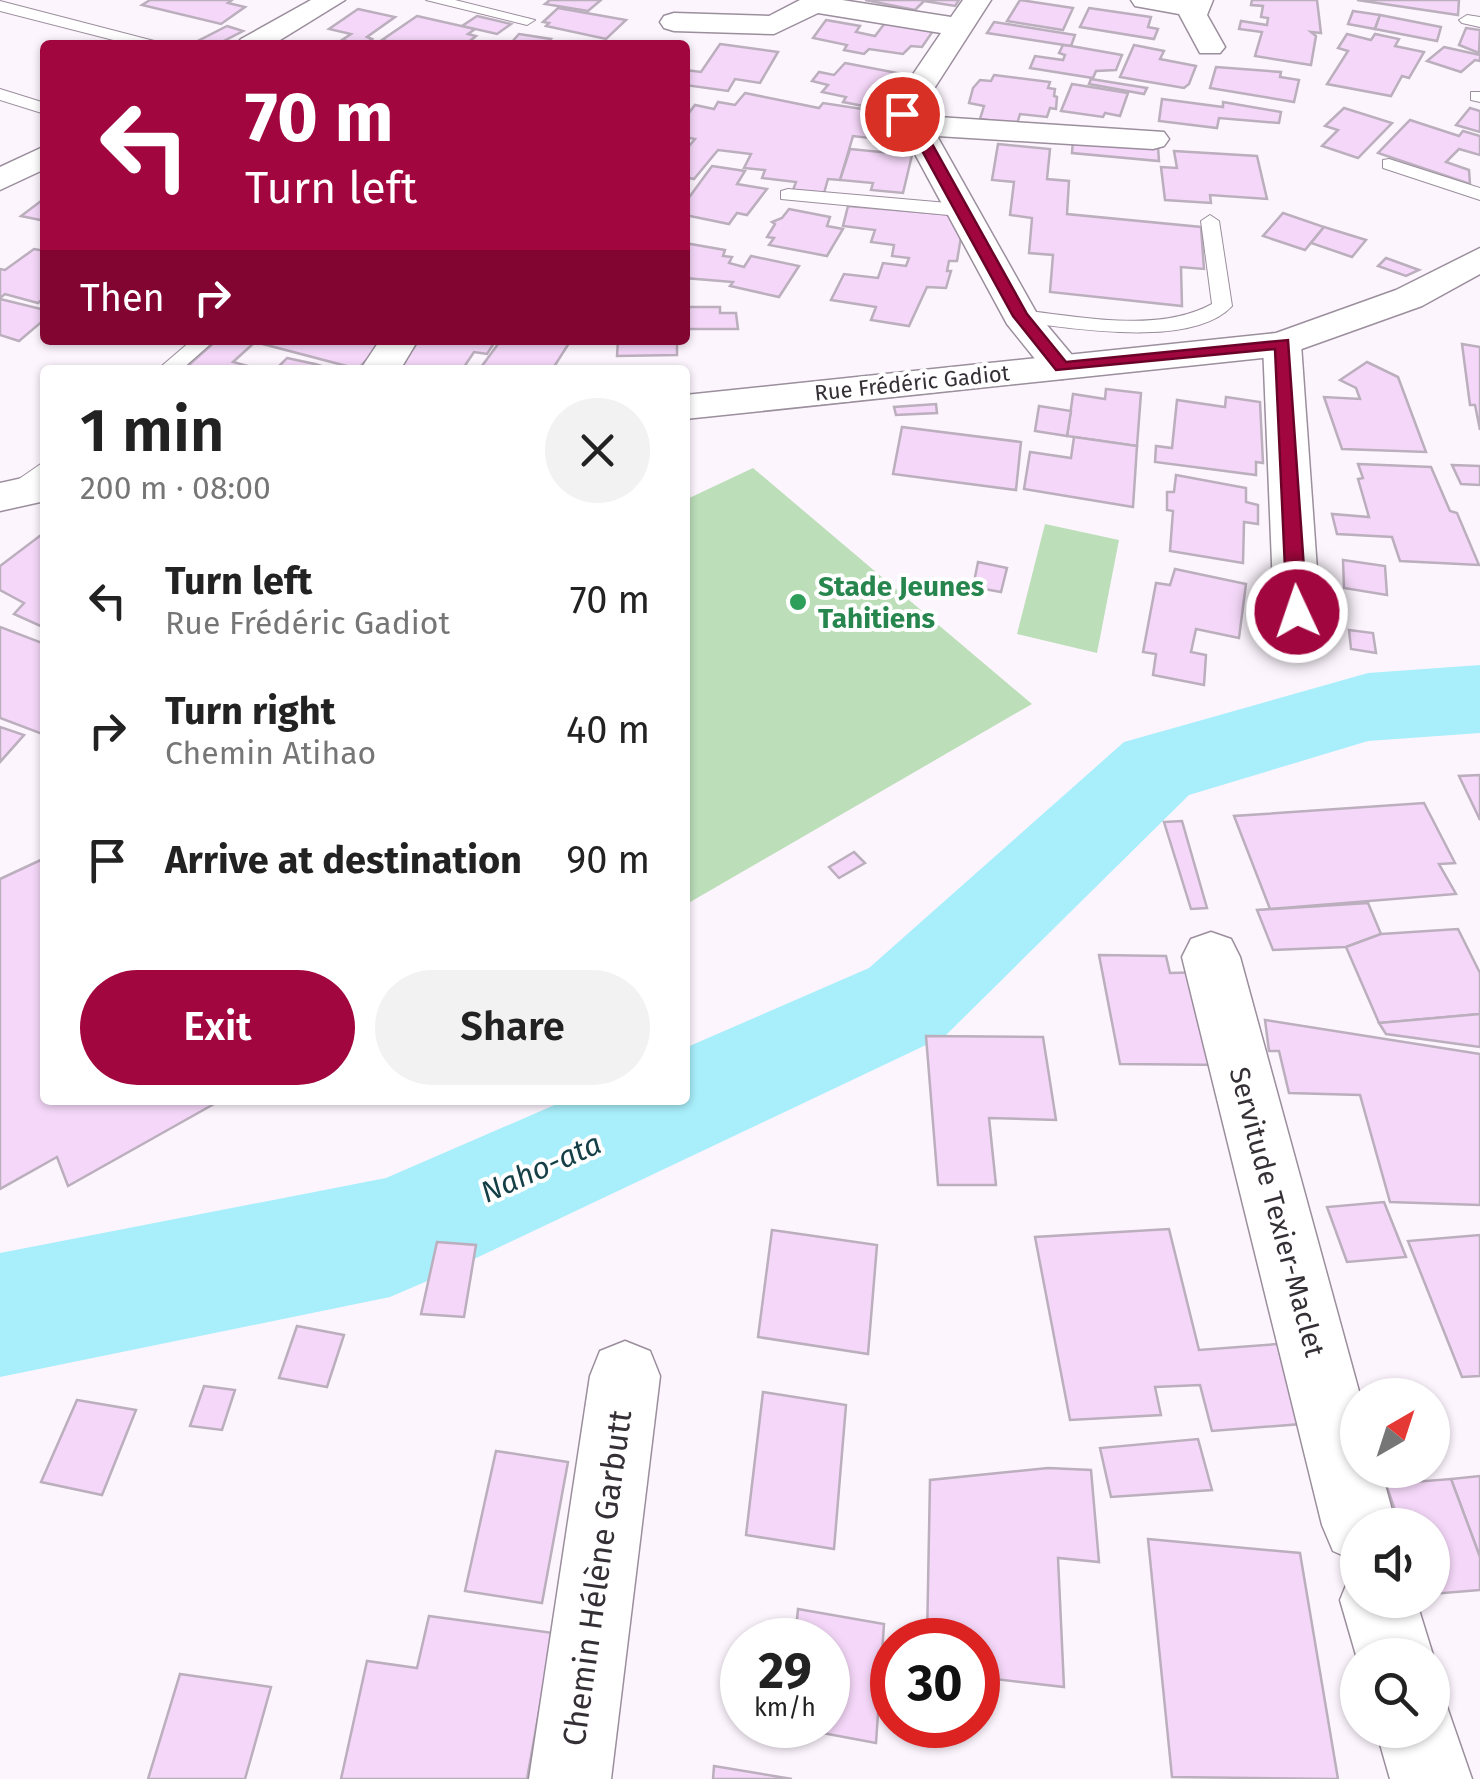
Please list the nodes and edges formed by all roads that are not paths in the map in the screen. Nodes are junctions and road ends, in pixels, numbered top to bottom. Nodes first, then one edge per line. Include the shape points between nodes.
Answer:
1 (331, 0) edge
2 (434, 0) edge
3 (1145, 0) edge
4 (814, 2) edge
5 (1196, 4) edge
6 (0, 6) edge
7 (967, 14) edge
8 (527, 20) dead end
9 (674, 22) dead end
10 (133, 40) edge
11 (260, 40) edge
12 (1210, 47) dead end
13 (0, 94) edge
14 (40, 107) edge
15 (915, 124) junction
16 (1153, 139) dead end
17 (40, 159) edge
18 (1389, 164) dead end
19 (0, 180) edge
20 (1480, 194) edge
21 (788, 195) dead end
22 (960, 210) junction
23 (1210, 221) dead end
24 (1480, 259) edge
25 (1020, 316) junction
26 (1282, 344) junction
27 (199, 345) edge
28 (174, 365) edge
29 (1062, 367) junction
30 (690, 405) edge
31 (1297, 612) dead end
32 (1211, 957) dead end
33 (625, 1376) dead end
34 (1355, 1508) edge
35 (1421, 1748) edge
36 (570, 1779) edge
37 (1430, 1779) edge

1 - 11 street
2 - 8 lane
3 - 5 street
4 - 7 street
4 - 9 street via 774,26
5 - 12 street via 1193,15
6 - 10 lane
7 - 15 street via 902,114
13 - 14 lane
15 - 16 street
15 - 22 street
17 - 19 street
18 - 20 lane
21 - 22 lane
22 - 25 street
23 - 25 lane via 1222,306 1210,316 1139,324
24 - 26 street, Rue Frédéric Gadiot via 1409,298
25 - 29 street
26 - 29 street, Rue Frédéric Gadiot
26 - 31 street
27 - 28 lane
29 - 30 street, Rue Frédéric Gadiot
32 - 34 street, Servitude Texier-Maclet
33 - 36 street, Chemin Hélène Garbutt
35 - 37 street

